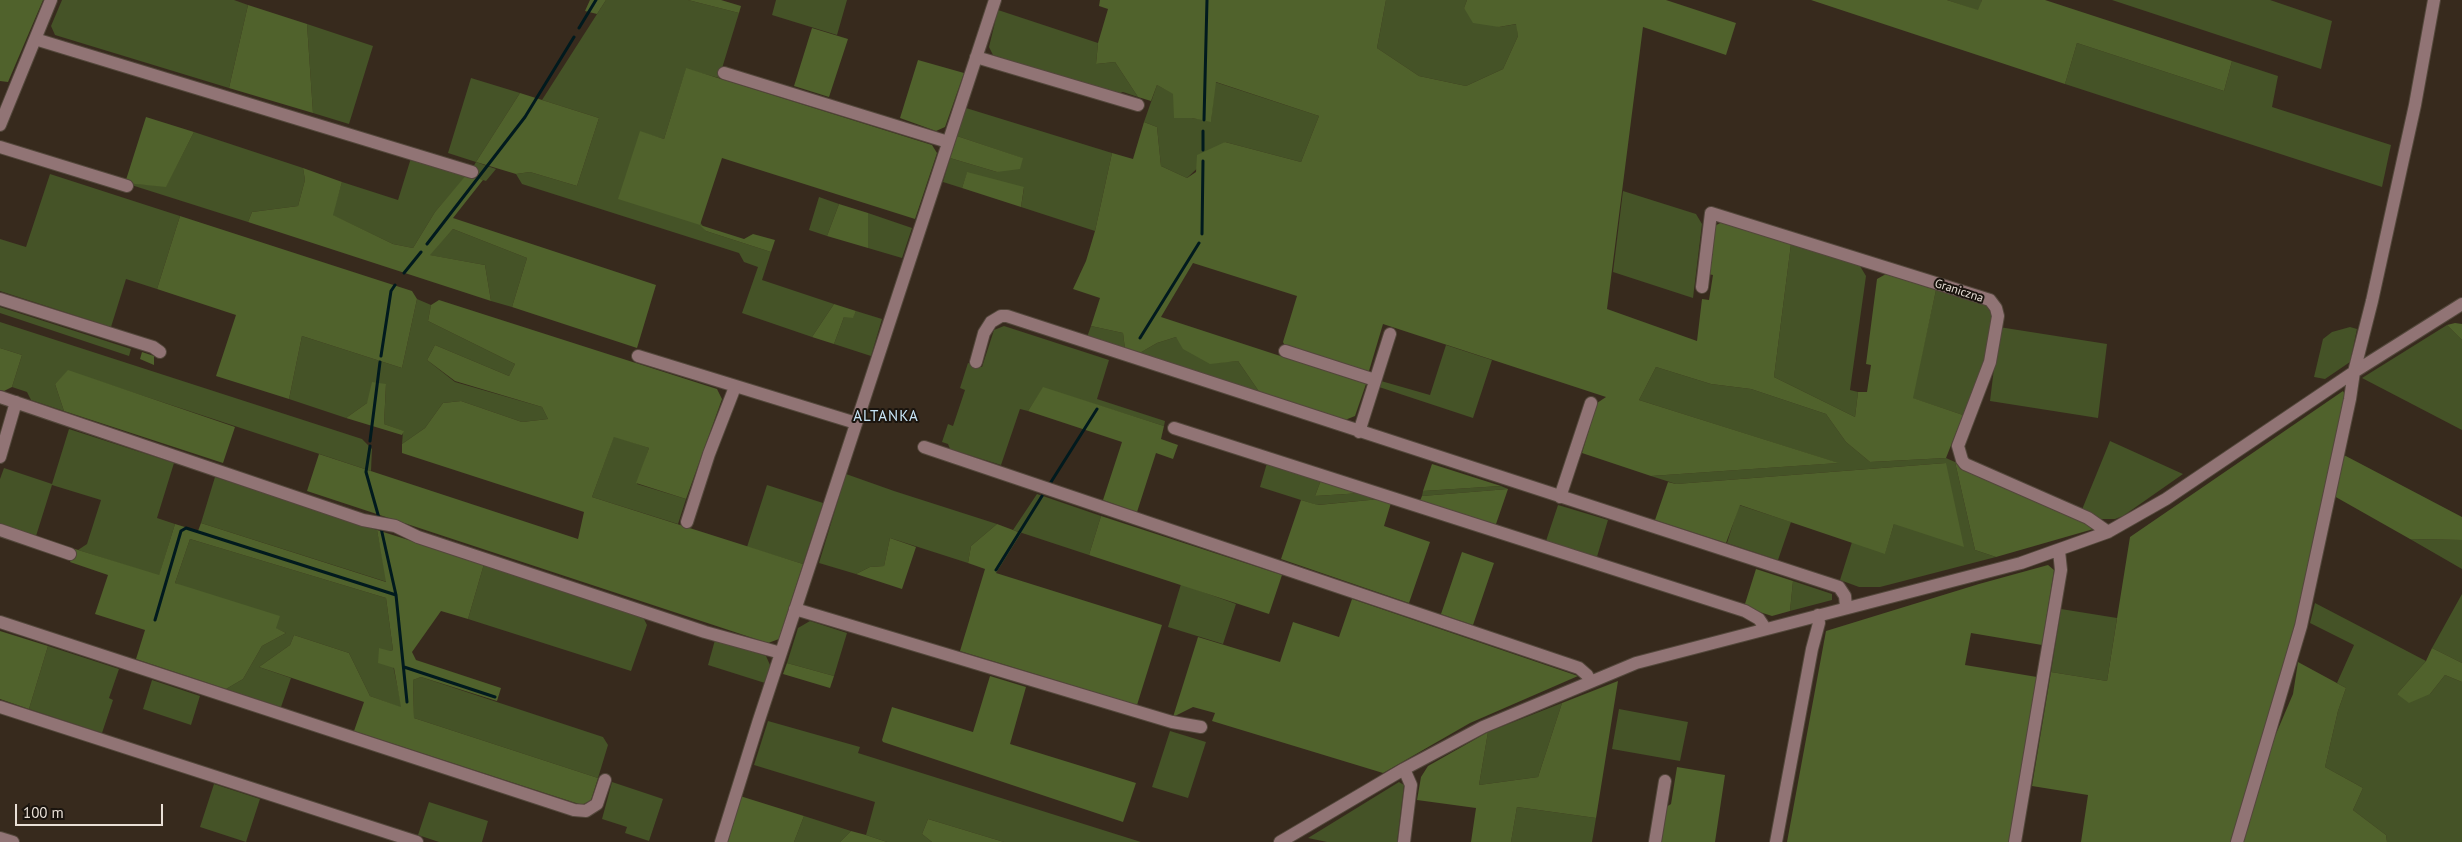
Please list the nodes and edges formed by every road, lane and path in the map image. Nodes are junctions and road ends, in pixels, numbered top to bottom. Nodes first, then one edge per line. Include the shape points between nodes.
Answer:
1 (51, 0) edge
2 (995, 0) edge
3 (2434, 0) edge
4 (36, 38) junction
5 (976, 57) junction
6 (724, 73) dead end
7 (1138, 105) dead end
8 (0, 125) edge
9 (948, 142) junction
10 (0, 147) edge
11 (472, 172) dead end
12 (127, 186) dead end
13 (1702, 287) dead end
14 (0, 299) edge
15 (2460, 306) edge
16 (1390, 334) dead end
17 (1285, 351) dead end
18 (160, 352) dead end
19 (638, 356) dead end
20 (976, 362) dead end
21 (2354, 372) junction
22 (1375, 380) junction
23 (735, 387) junction
24 (0, 397) edge
25 (16, 402) junction
26 (1591, 403) dead end
27 (856, 423) junction
28 (1174, 428) dead end
29 (1359, 432) junction
30 (924, 447) dead end
31 (0, 456) edge
32 (1560, 497) junction
33 (687, 522) dead end
34 (0, 530) edge
35 (2108, 532) junction
36 (2059, 551) junction
37 (70, 554) dead end
38 (1846, 607) junction
39 (795, 609) junction
40 (1818, 615) junction
41 (0, 622) edge
42 (1765, 628) junction
43 (781, 653) junction
44 (1590, 681) junction
45 (0, 707) edge
46 (1201, 727) dead end
47 (1404, 769) junction
48 (605, 780) dead end
49 (1665, 781) dead end
50 (0, 838) edge
51 (13, 842) edge
52 (417, 842) edge
53 (721, 842) edge
54 (1280, 842) edge
55 (1404, 842) edge
56 (1656, 842) edge
57 (1776, 842) edge
58 (2015, 842) edge
59 (2237, 842) edge

1 - 4 street
2 - 5 street
3 - 21 street via 2413,114
4 - 8 street
4 - 11 street
5 - 7 street
5 - 9 street
6 - 9 street
9 - 27 street
10 - 12 street
13 - 35 street, Graniczna via 1711,213 1990,300 1998,316 1992,353 1958,446 1962,460 2088,518
14 - 18 street via 153,347
15 - 21 street
16 - 22 street
17 - 22 street
19 - 23 street
20 - 29 street via 984,332 991,322 1007,316
21 - 35 street via 2166,499
21 - 59 street via 2301,626
22 - 29 street
23 - 27 street
23 - 33 street
24 - 25 street
25 - 31 street
25 - 43 street via 363,520 395,526 418,537 705,632
26 - 32 street
27 - 39 street
28 - 42 street via 1745,612 1759,619
29 - 32 street
30 - 44 street via 1579,668
32 - 38 street via 1838,587 1845,596
34 - 37 street
35 - 36 street
36 - 38 street
36 - 58 street via 2061,570
38 - 40 street
39 - 43 street
39 - 46 street via 1163,719
40 - 42 street
40 - 57 street
41 - 48 street via 574,810 586,810 597,804
42 - 44 street via 1644,660
43 - 53 street
44 - 47 street via 1483,727
45 - 52 street
47 - 54 street
47 - 55 street via 1411,785
49 - 56 street
50 - 51 street

